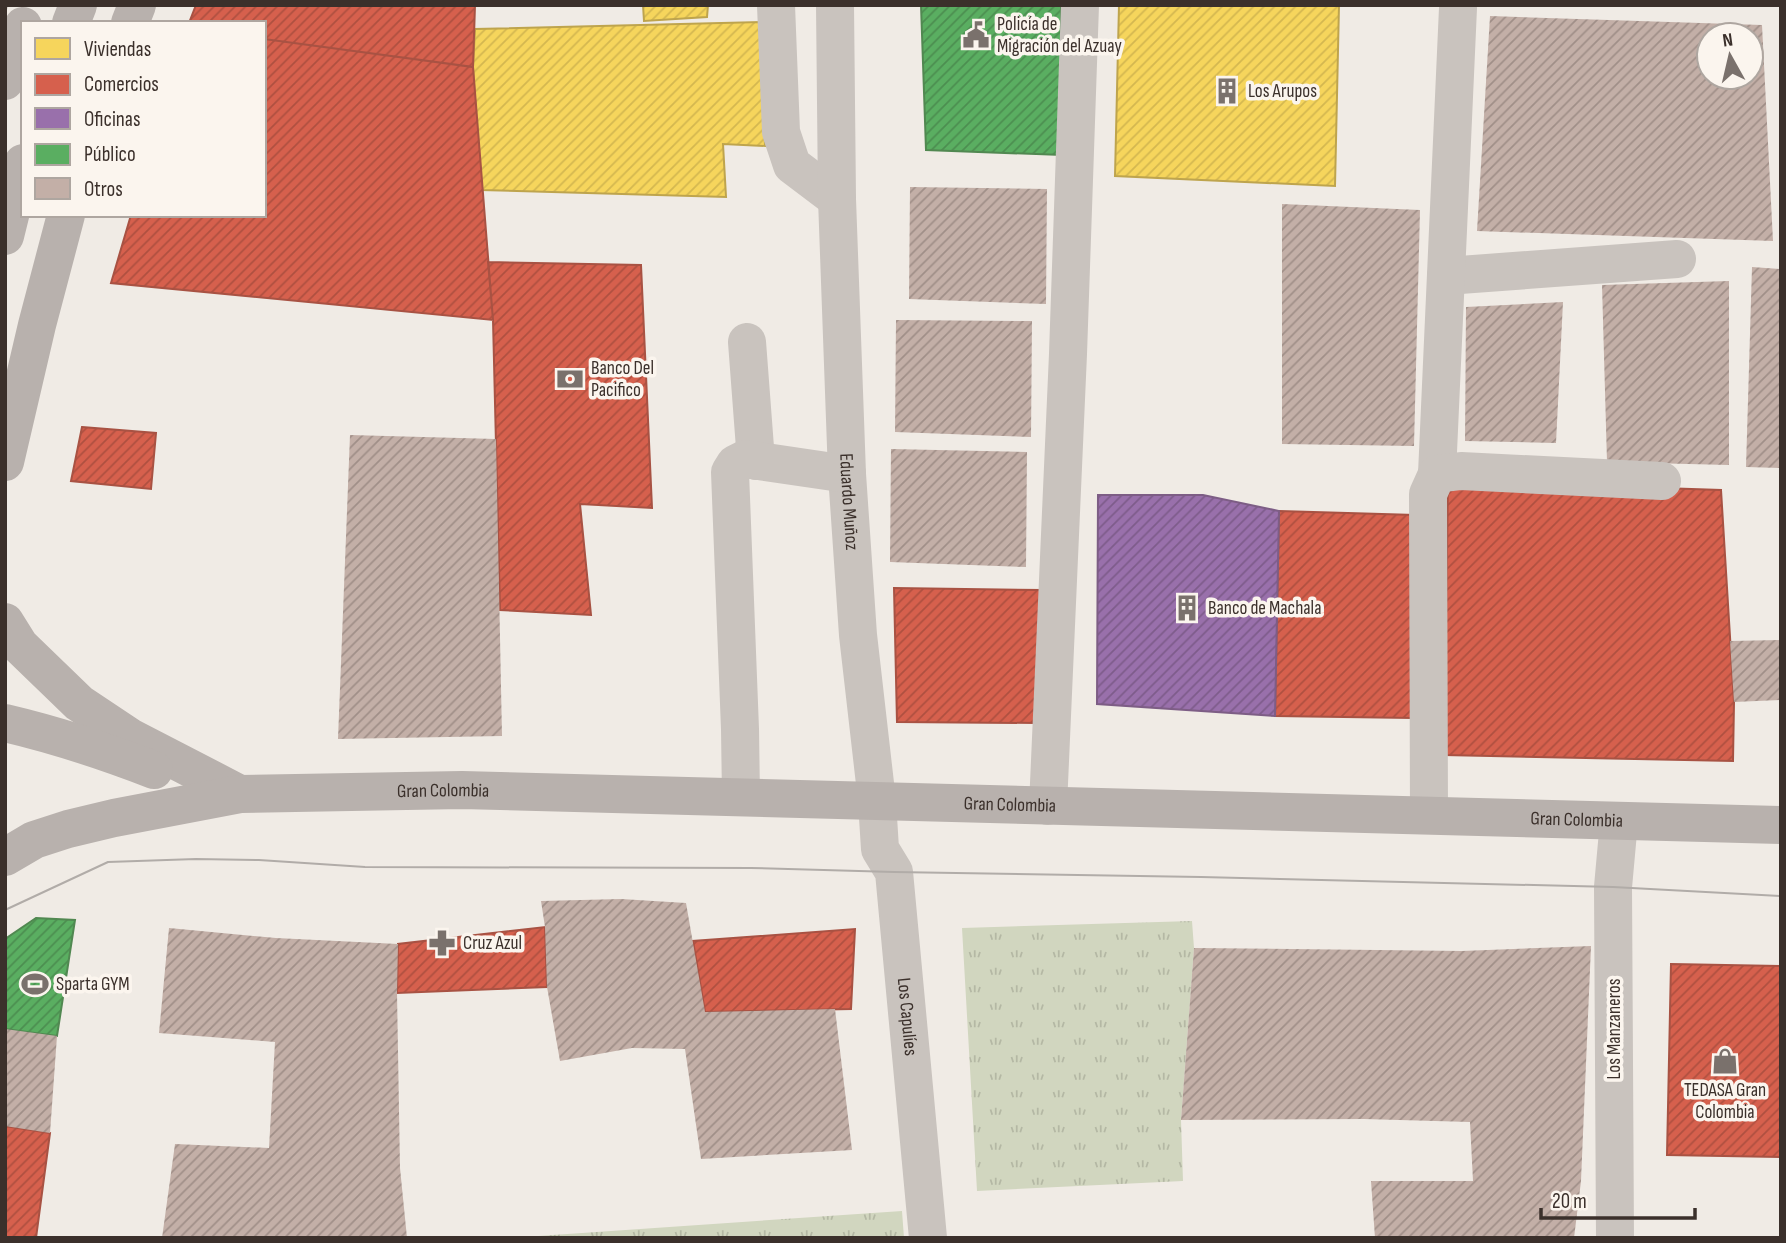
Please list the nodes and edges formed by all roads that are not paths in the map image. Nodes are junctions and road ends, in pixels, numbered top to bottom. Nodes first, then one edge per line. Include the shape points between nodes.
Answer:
1 (776, 5) edge
2 (835, 5) edge
3 (1080, 5) edge
4 (1458, 8) dead end
5 (21, 31) edge
6 (5, 80) edge
7 (21, 171) edge
8 (837, 200) junction
9 (65, 217) edge
10 (5, 236) edge
11 (1677, 259) dead end
12 (1446, 275) junction
13 (747, 342) dead end
14 (756, 461) junction
15 (5, 462) edge
16 (847, 474) junction
17 (1437, 474) junction
18 (1662, 481) dead end
19 (5, 622) edge
20 (5, 723) edge
21 (240, 794) junction
22 (741, 797) junction
23 (877, 801) junction
24 (1048, 806) junction
25 (1429, 815) junction
26 (1619, 821) junction
27 (1781, 825) edge
28 (5, 857) edge
29 (928, 1238) edge
30 (1615, 1238) edge

1 - 8 street via 781,132 792,165
2 - 8 street, Eduardo Muñoz
3 - 24 street
4 - 12 street
5 - 6 main road
7 - 10 main road
8 - 16 street, Eduardo Muñoz
9 - 15 main road
11 - 12 street
12 - 17 street
13 - 14 street
14 - 16 street
14 - 22 street via 735,464 730,472
16 - 23 street, Eduardo Muñoz via 858,635
17 - 18 street via 1461,471
17 - 25 street via 1429,494
19 - 21 main road via 20,646 73,698 130,737
20 - 21 main road, Gran Colombia
21 - 22 main road, Gran Colombia via 462,790
21 - 28 main road, Gran Colombia via 68,830 34,840
22 - 23 main road, Gran Colombia
23 - 24 main road, Gran Colombia
23 - 29 street, Los Capulíes via 880,849 894,872
24 - 25 main road, Gran Colombia
25 - 26 main road, Gran Colombia
26 - 27 main road, Gran Colombia
26 - 30 street, Los Manzaneros via 1613,887

